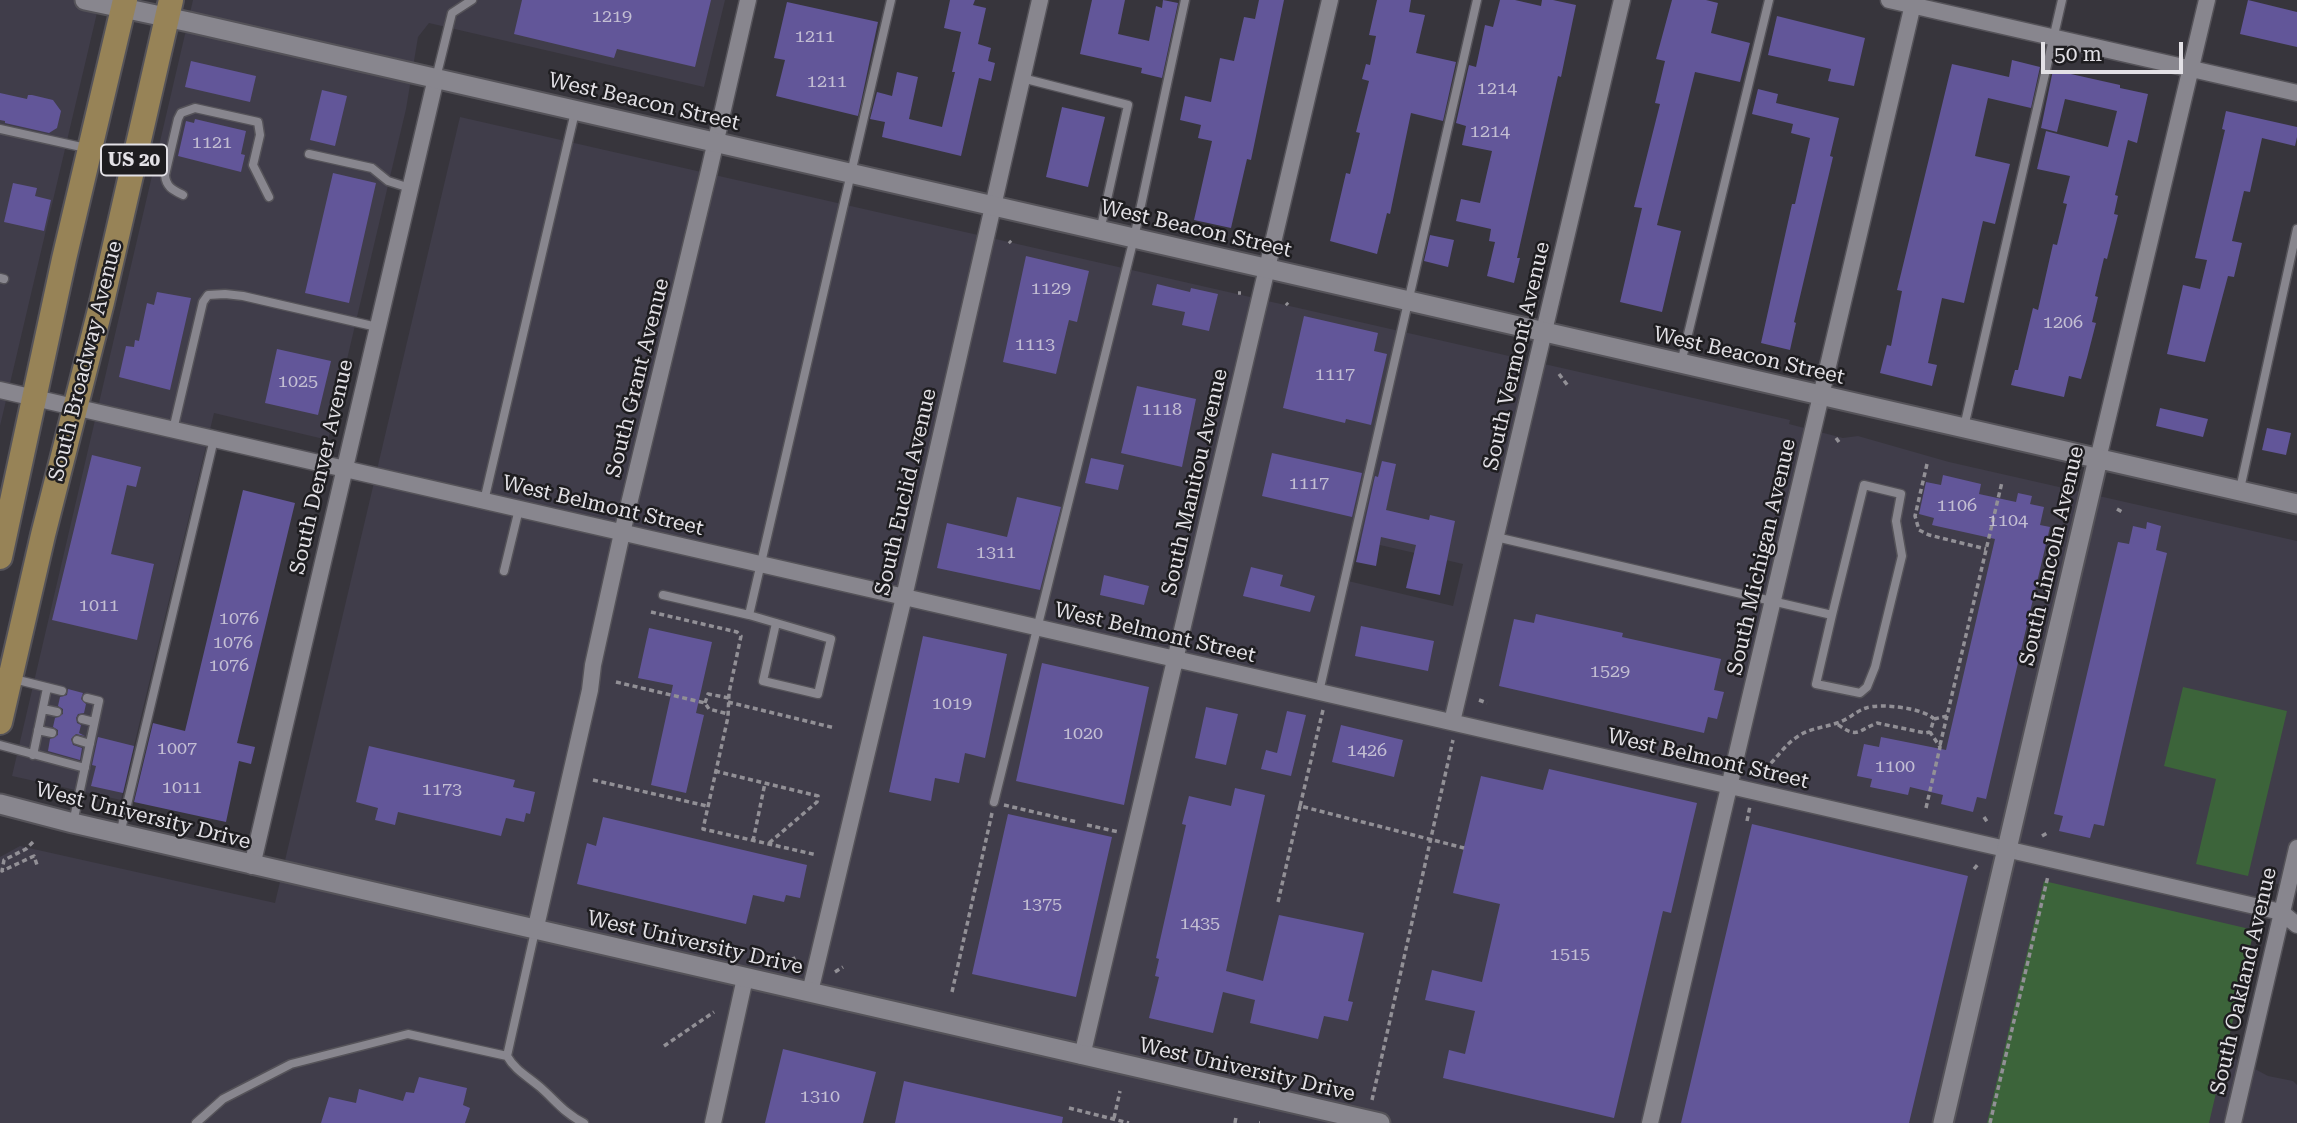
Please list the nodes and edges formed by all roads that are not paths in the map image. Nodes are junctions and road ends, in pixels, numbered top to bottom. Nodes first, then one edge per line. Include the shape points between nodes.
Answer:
1 (85, 0) edge
2 (472, 0) edge
3 (748, 0) edge
4 (891, 0) edge
5 (1040, 0) edge
6 (1185, 0) edge
7 (1330, 0) edge
8 (1477, 0) edge
9 (1622, 0) edge
10 (1769, 0) edge
11 (1889, 0) edge
12 (2062, 0) edge
13 (2207, 0) edge
14 (1914, 3) edge
15 (124, 4) edge
16 (169, 9) edge
17 (2053, 37) junction
18 (2190, 69) junction
19 (436, 78) junction
20 (1022, 78) junction
21 (2297, 93) edge
22 (576, 110) junction
23 (0, 129) edge
24 (716, 142) junction
25 (90, 149) junction
26 (309, 154) dead end
27 (850, 173) junction
28 (410, 188) junction
29 (183, 195) dead end
30 (269, 197) dead end
31 (993, 206) junction
32 (2297, 229) edge
33 (1100, 231) junction
34 (1134, 238) junction
35 (1267, 268) junction
36 (1408, 301) junction
37 (377, 327) junction
38 (1544, 332) junction
39 (1681, 363) junction
40 (0, 390) edge
41 (1821, 395) junction
42 (35, 398) junction
43 (74, 408) junction
44 (1964, 428) junction
45 (173, 430) junction
46 (214, 439) junction
47 (2098, 459) junction
48 (344, 469) junction
49 (2239, 491) junction
50 (484, 501) junction
51 (2297, 505) edge
52 (519, 509) junction
53 (622, 533) junction
54 (1496, 537) junction
55 (0, 557) edge
56 (760, 564) junction
57 (504, 571) dead end
58 (663, 595) dead end
59 (904, 597) junction
60 (1773, 600) junction
61 (748, 615) junction
62 (1832, 615) junction
63 (776, 623) junction
64 (1037, 627) junction
65 (1175, 659) junction
66 (11, 678) junction
67 (47, 688) junction
68 (62, 691) dead end
69 (1323, 693) junction
70 (87, 698) dead end
71 (43, 709) junction
72 (57, 712) dead end
73 (82, 719) dead end
74 (0, 722) edge
75 (94, 722) junction
76 (1452, 722) junction
77 (38, 730) junction
78 (52, 733) dead end
79 (77, 740) dead end
80 (90, 744) junction
81 (0, 745) edge
82 (33, 755) junction
83 (85, 768) junction
84 (1729, 786) junction
85 (994, 802) road end
86 (0, 804) edge
87 (73, 823) junction
88 (120, 834) junction
89 (2297, 848) edge
90 (2007, 849) junction
91 (251, 866) junction
92 (2281, 912) junction
93 (2297, 925) edge
94 (535, 931) junction
95 (745, 978) junction
96 (810, 992) junction
97 (507, 1055) junction
98 (1082, 1056) junction
99 (196, 1123) edge
100 (584, 1123) edge
101 (713, 1123) edge
102 (1380, 1123) edge
103 (1650, 1123) edge
104 (1942, 1123) edge
105 (2233, 1123) edge

1 - 15 street, West Beacon Street
2 - 19 lane via 452,13
3 - 24 street, South Grant Avenue
4 - 27 lane
5 - 20 street, South Euclid Avenue
6 - 34 lane
7 - 35 street, South Manitou Avenue
8 - 36 lane
9 - 38 street, South Vermont Avenue
10 - 39 lane
11 - 14 street
12 - 17 lane
13 - 18 street, South Lincoln Avenue
14 - 17 street
14 - 41 street, South Michigan Avenue
15 - 16 street, West Beacon Street
15 - 25 main road, South Broadway Avenue / US 20
16 - 19 street, West Beacon Street
16 - 43 main road, South Broadway Avenue / US 20
17 - 18 street
17 - 44 lane
18 - 21 street
18 - 47 street, South Lincoln Avenue
19 - 22 street, West Beacon Street
19 - 28 street, South Denver Avenue
20 - 31 street, South Euclid Avenue
20 - 33 lane via 1128,105
22 - 24 street, West Beacon Street
22 - 50 lane
23 - 25 lane
24 - 27 street, West Beacon Street
24 - 53 street, South Grant Avenue
25 - 42 main road, South Broadway Avenue / US 20 via 51,290
26 - 28 lane via 372,168 388,181
27 - 31 street, West Beacon Street
27 - 56 lane
28 - 37 street, South Denver Avenue
29 - 30 lane via 170,188 165,175 178,119 195,107 258,122 253,165
31 - 33 street, West Beacon Street
31 - 59 street, South Euclid Avenue
32 - 49 lane
33 - 34 street, West Beacon Street
34 - 35 street, West Beacon Street
34 - 64 lane
35 - 36 street, West Beacon Street
35 - 65 street, South Manitou Avenue
36 - 38 street, West Beacon Street
36 - 69 lane
37 - 45 lane via 243,296 208,295
37 - 48 street, South Denver Avenue
38 - 39 street, West Beacon Street
38 - 54 street, South Vermont Avenue
39 - 41 street, West Beacon Street
40 - 42 street, West Belmont Street
41 - 44 street, West Beacon Street
41 - 60 street, South Michigan Avenue
42 - 43 street, West Belmont Street
42 - 55 main road, South Broadway Avenue / US 20
43 - 45 street, West Belmont Street
43 - 66 main road, South Broadway Avenue / US 20
44 - 47 street, West Beacon Street
45 - 46 street, West Belmont Street
46 - 48 street, West Belmont Street
46 - 88 lane
47 - 49 street, West Beacon Street
47 - 90 street, South Lincoln Avenue
48 - 50 street, West Belmont Street
48 - 91 street, South Denver Avenue
49 - 51 street, West Beacon Street
50 - 52 street, West Belmont Street
52 - 53 street, West Belmont Street
52 - 57 lane
53 - 56 street, West Belmont Street
53 - 94 street, South Grant Avenue
54 - 60 lane
54 - 76 street, South Vermont Avenue
56 - 59 street, West Belmont Street
56 - 61 lane
58 - 61 lane
59 - 64 street, West Belmont Street
59 - 96 street, South Euclid Avenue
60 - 62 lane
60 - 84 street, South Michigan Avenue
61 - 63 lane
62 - 62 lane via 1816,684 1860,693 1875,667 1902,556 1896,521 1901,494 1864,485
63 - 63 lane via 831,639 818,694 763,681
64 - 65 street, West Belmont Street
64 - 85 lane
65 - 69 street, West Belmont Street
65 - 98 street, South Manitou Avenue
66 - 67 lane
66 - 74 main road, South Broadway Avenue / US 20
67 - 68 lane
67 - 71 lane
69 - 76 street, West Belmont Street
70 - 75 lane via 99,701
71 - 72 lane
71 - 77 lane
73 - 75 lane
75 - 80 lane
76 - 84 street, West Belmont Street
77 - 78 lane
77 - 82 lane
79 - 80 lane
80 - 83 lane
81 - 82 lane
82 - 83 lane
83 - 87 lane
84 - 90 street, West Belmont Street
84 - 103 street, South Michigan Avenue
86 - 87 street, West University Drive
87 - 88 street, West University Drive
88 - 91 street, West University Drive
89 - 92 street, South Oakland Avenue
90 - 92 street, West Belmont Street
90 - 104 street, South Lincoln Avenue
91 - 94 street, West University Drive
92 - 93 street, West Belmont Street
92 - 105 street, South Oakland Avenue
94 - 95 street, West University Drive
94 - 97 lane
95 - 96 street, West University Drive
95 - 101 street
96 - 98 street, West University Drive
97 - 99 lane via 408,1034 291,1064 223,1099
97 - 100 lane via 514,1067
98 - 102 street, West University Drive

